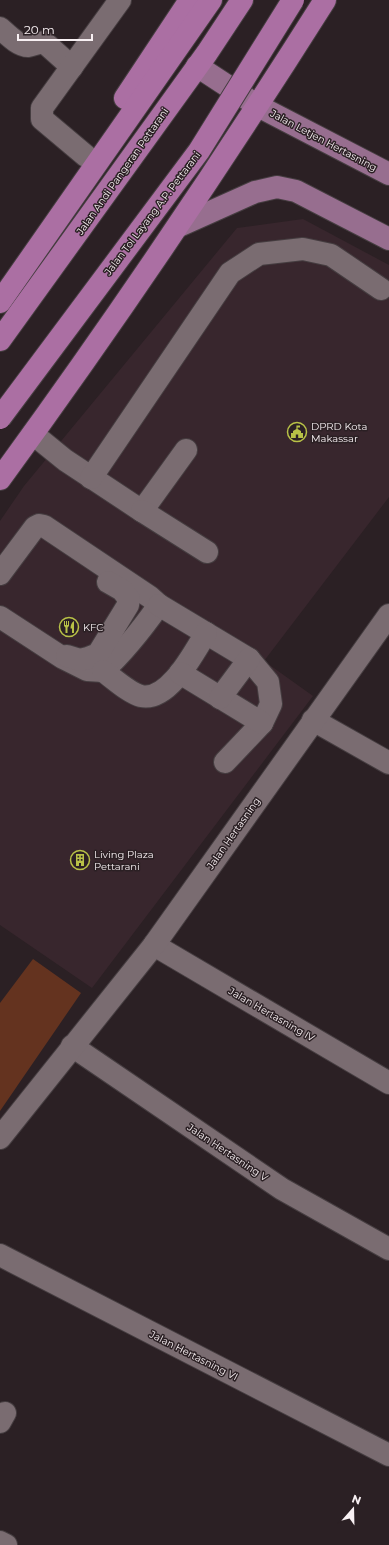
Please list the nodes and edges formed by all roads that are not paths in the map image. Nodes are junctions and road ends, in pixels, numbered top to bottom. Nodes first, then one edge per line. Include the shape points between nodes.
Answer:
1 (120, 0) edge
2 (190, 0) edge
3 (211, 0) edge
4 (242, 0) edge
5 (293, 0) edge
6 (325, 0) edge
7 (0, 28) edge
8 (197, 66) junction
9 (72, 67) junction
10 (258, 106) junction
11 (86, 156) junction
12 (389, 174) edge
13 (178, 226) junction
14 (389, 239) edge
15 (0, 281) edge
16 (381, 289) dead end
17 (0, 302) edge
18 (0, 340) edge
19 (0, 418) edge
20 (33, 434) junction
21 (186, 450) dead end
22 (91, 478) junction
23 (0, 479) edge
24 (142, 511) junction
25 (50, 530) junction
26 (207, 552) dead end
27 (0, 574) edge
28 (159, 605) junction
29 (389, 615) edge
30 (0, 616) edge
31 (206, 633) junction
32 (249, 659) junction
33 (103, 671) junction
34 (180, 673) junction
35 (220, 698) junction
36 (313, 720) junction
37 (262, 723) junction
38 (225, 762) dead end
39 (389, 763) edge
40 (154, 945) junction
41 (72, 1046) junction
42 (389, 1083) edge
43 (0, 1138) edge
44 (389, 1249) edge
45 (0, 1255) edge
46 (389, 1455) edge
47 (0, 1542) edge
48 (6, 1545) edge

1 - 9 street
2 - 11 highway
3 - 17 highway
4 - 8 highway, Jalan Andi Pangeran Pettarani
5 - 19 highway, Jalan Tol Layang A.P. Pettarani, bridge via 199,151
6 - 10 highway
7 - 9 street via 23,46 44,42
8 - 10 main road, Jalan Letjen Hertasning
8 - 18 highway, Jalan Andi Pangeran Pettarani
9 - 11 street via 42,108 40,116
10 - 12 main road, Jalan Letjen Hertasning
10 - 13 highway
11 - 15 highway
13 - 14 main road via 255,192 277,187 296,191
13 - 20 highway
16 - 22 street via 331,255 303,248 260,254 230,273
20 - 22 street
20 - 23 highway
21 - 24 street
22 - 24 street
24 - 26 street
25 - 27 street via 39,525 35,527
25 - 28 street
25 - 30 street via 55,546 63,554 122,590 129,599 128,606 98,654 80,660 65,656 13,619
28 - 31 street
28 - 33 street via 141,630
29 - 36 street, Jalan Hertasning
30 - 33 street via 63,658 87,670
31 - 32 street
31 - 34 street
32 - 35 street
32 - 37 street via 268,682 271,704
33 - 34 street via 140,696 152,697 164,691
34 - 35 street
35 - 37 street
36 - 39 street
36 - 40 street, Jalan Hertasning
37 - 38 street
40 - 41 street, Jalan Hertasning
40 - 42 street, Jalan Hertasning IV
41 - 43 street, Jalan Hertasning
41 - 44 street, Jalan Hertasning V via 282,1189
45 - 46 street, Jalan Hertasning VI
47 - 48 street

